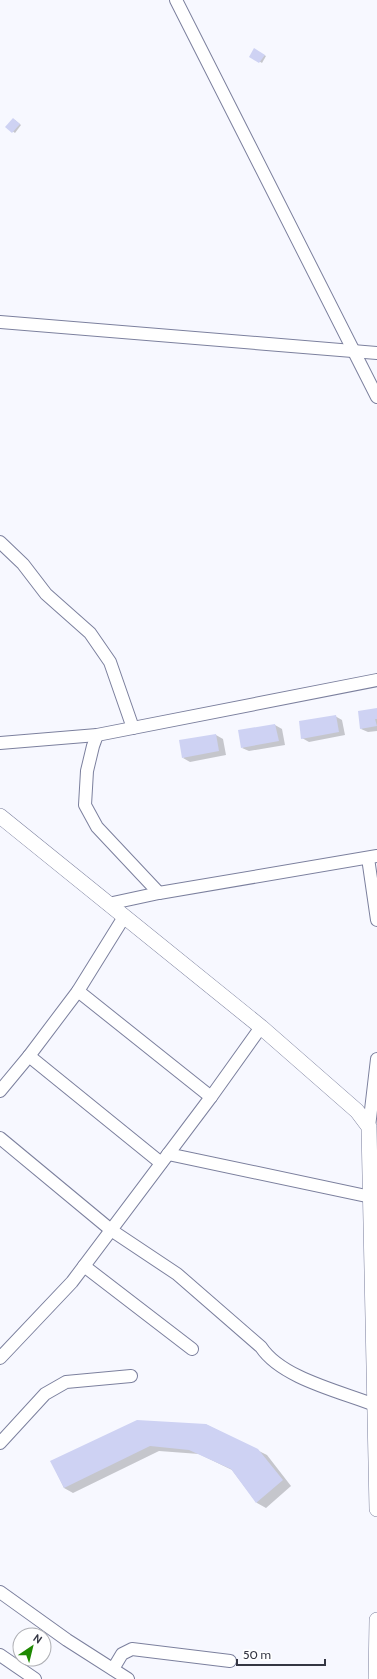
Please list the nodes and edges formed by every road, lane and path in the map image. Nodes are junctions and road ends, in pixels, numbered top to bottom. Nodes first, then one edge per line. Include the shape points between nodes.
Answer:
1 (176, 0) edge
2 (0, 322) edge
3 (354, 352) junction
4 (377, 354) edge
5 (377, 397) edge
6 (0, 542) edge
7 (377, 680) edge
8 (133, 728) junction
9 (97, 735) junction
10 (0, 743) edge
11 (0, 816) edge
12 (372, 857) edge
13 (159, 893) junction
14 (108, 904) junction
15 (124, 917) junction
16 (377, 920) edge
17 (78, 991) junction
18 (261, 1027) junction
19 (29, 1056) junction
20 (377, 1059) edge
21 (0, 1091) edge
22 (210, 1097) junction
23 (374, 1105) edge
24 (369, 1127) junction
25 (0, 1138) edge
26 (164, 1159) junction
27 (371, 1197) junction
28 (111, 1230) junction
29 (84, 1266) junction
30 (192, 1349) dead end
31 (0, 1358) edge
32 (131, 1376) dead end
33 (376, 1406) edge
34 (0, 1443) edge
35 (377, 1509) edge
36 (0, 1592) edge
37 (377, 1620) edge
38 (0, 1655) edge
39 (230, 1661) dead end
40 (113, 1669) junction
41 (35, 1679) edge
42 (128, 1679) edge
43 (376, 1679) edge

1 - 3 street
2 - 3 street
3 - 4 street
3 - 5 street
6 - 8 street via 23,564 46,594 90,633 110,662
7 - 8 street
8 - 9 street
9 - 10 street
9 - 13 street via 87,771 85,806 97,827
11 - 14 main road
12 - 13 street
12 - 16 street
13 - 14 street
14 - 15 main road
15 - 17 street
15 - 18 main road
17 - 19 street
17 - 22 street
18 - 22 street
18 - 24 main road via 357,1111
19 - 21 street
19 - 26 street
20 - 23 street
22 - 26 street
23 - 24 street
24 - 27 main road
25 - 28 street
26 - 27 street
26 - 28 street
27 - 33 main road
28 - 29 street
28 - 33 street via 177,1274 261,1347 268,1357 305,1380
29 - 30 street
29 - 31 street
32 - 34 street via 66,1382 45,1394
33 - 35 main road
36 - 40 street
37 - 43 main road
38 - 41 street
39 - 40 street via 132,1649 122,1654
40 - 42 street

